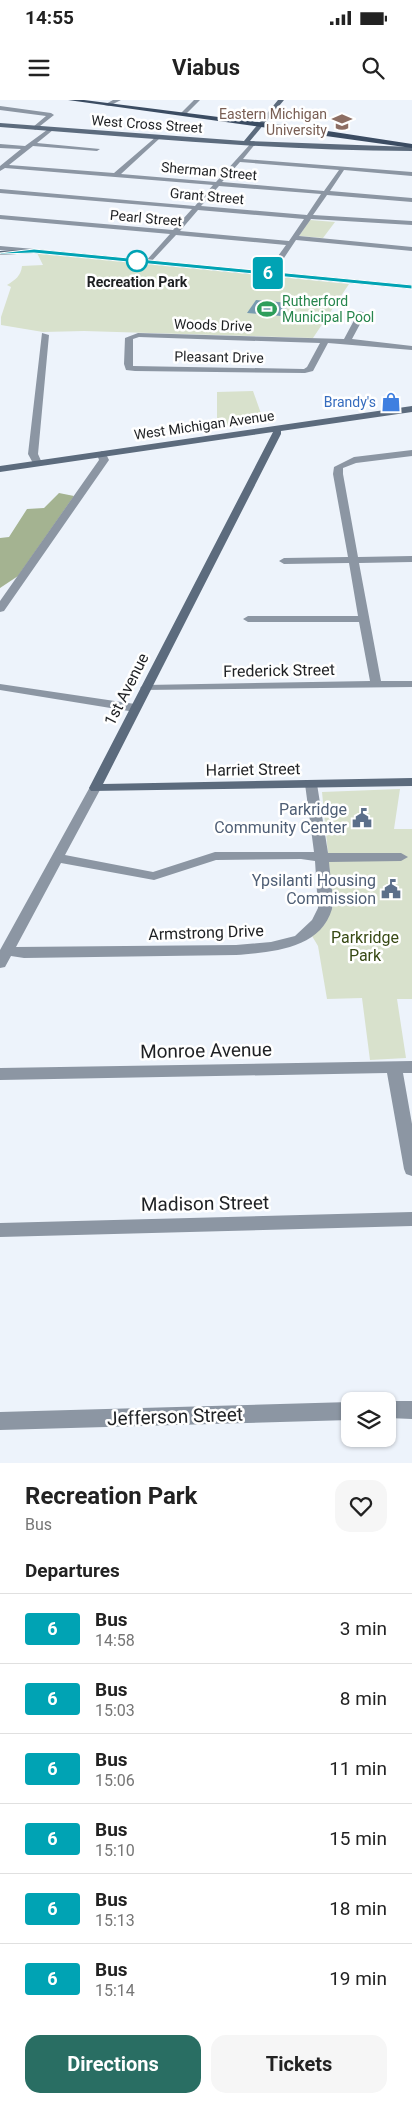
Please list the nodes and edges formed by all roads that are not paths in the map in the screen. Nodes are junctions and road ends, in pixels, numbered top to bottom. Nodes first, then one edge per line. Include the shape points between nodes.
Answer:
1 (71, 100) edge
2 (118, 100) edge
3 (197, 100) edge
4 (281, 100) edge
5 (109, 103) edge
6 (0, 108) edge
7 (183, 114) junction
8 (261, 124) junction
9 (0, 125) edge
10 (35, 128) junction
11 (50, 129) junction
12 (354, 137) junction
13 (156, 138) junction
14 (249, 143) junction
15 (386, 144) junction
16 (0, 146) edge
17 (29, 146) junction
18 (97, 149) dead end
19 (374, 149) junction
20 (412, 149) edge
21 (238, 160) junction
22 (1, 168) edge
23 (342, 168) junction
24 (412, 174) edge
25 (115, 176) junction
26 (217, 184) junction
27 (0, 191) edge
28 (325, 193) junction
29 (412, 200) edge
30 (196, 208) junction
31 (0, 217) edge
32 (308, 217) junction
33 (412, 223) edge
34 (174, 233) junction
35 (292, 241) junction
36 (0, 248) edge
37 (412, 249) edge
38 (34, 251) junction
39 (0, 252) edge
40 (149, 262) junction
41 (269, 274) junction
42 (412, 287) edge
43 (362, 313) dead end
44 (45, 335) dead end
45 (133, 335) joint
46 (325, 340) junction
47 (347, 341) junction
48 (412, 348) edge
49 (412, 398) edge
50 (410, 409) edge
51 (278, 429) junction
52 (412, 453) edge
53 (102, 454) junction
54 (37, 463) junction
55 (0, 469) edge
56 (412, 559) edge
57 (354, 560) junction
58 (284, 561) dead end
59 (0, 609) edge
60 (364, 618) junction
61 (248, 619) dead end
62 (412, 684) edge
63 (376, 685) junction
64 (0, 687) edge
65 (146, 688) junction
66 (135, 708) junction
67 (412, 782) edge
68 (311, 784) junction
69 (95, 788) junction
70 (401, 857) dead end
71 (57, 858) junction
72 (322, 858) junction
73 (7, 950) junction
74 (0, 963) edge
75 (394, 1067) junction
76 (412, 1067) edge
77 (0, 1074) edge
78 (412, 1169) edge
79 (412, 1219) edge
80 (0, 1230) edge
81 (396, 1410) edge
82 (412, 1410) edge
83 (341, 1411) edge
84 (0, 1422) edge

1 - 5 main road
2 - 5 street
3 - 7 street
4 - 8 street
5 - 7 main road
6 - 10 street via 51,115
7 - 8 main road
8 - 12 main road
8 - 14 street
9 - 10 street, West Cross Street
10 - 11 street, West Cross Street
11 - 13 street, West Cross Street
11 - 17 street
12 - 15 main road
12 - 20 main road
13 - 14 street, West Cross Street
13 - 25 street
14 - 19 street, West Cross Street
14 - 21 street
15 - 19 street via 387,147
15 - 20 main road
16 - 17 street
17 - 18 street
17 - 22 street
19 - 20 street, West Cross Street
21 - 23 street
21 - 26 street
22 - 25 street, Sherman Street
23 - 24 street
23 - 28 street
25 - 26 street, Sherman Street
26 - 28 street, Sherman Street
26 - 30 street
27 - 30 street, Grant Street
28 - 29 street, Sherman Street
28 - 32 street
30 - 32 street, Grant Street
30 - 34 street
31 - 34 street, Pearl Street
32 - 33 street, Grant Street
32 - 35 street
34 - 35 street, Pearl Street
34 - 40 street
35 - 37 street, Pearl Street
35 - 41 street
36 - 38 street
38 - 39 street
38 - 40 street
40 - 41 street
41 - 42 street
43 - 47 street
44 - 54 street via 33,454
45 - 46 street, Woods Drive
45 - 46 street, Pleasant Drive via 129,338 128,364 129,368 135,369 305,371 310,369
46 - 47 street, Woods Drive
47 - 48 street, Woods Drive
49 - 50 street
50 - 51 street, West Michigan Avenue
51 - 53 street, West Michigan Avenue
51 - 65 street, 1st Avenue
52 - 57 street via 354,460 339,467
53 - 54 street, West Michigan Avenue
53 - 59 street via 104,460
54 - 55 street, West Michigan Avenue
56 - 57 street
57 - 58 street
57 - 60 street
60 - 61 street
60 - 63 street
62 - 63 street, Frederick Street
63 - 65 street, Frederick Street
64 - 66 street
65 - 66 street, 1st Avenue
66 - 69 street, 1st Avenue
67 - 68 street, Harriet Street
68 - 69 street, Harriet Street
68 - 72 street, Armstrong Drive
69 - 71 street, 1st Avenue
70 - 72 street
71 - 72 street via 154,876 215,856 301,855
71 - 73 street, 1st Avenue
72 - 73 street, Armstrong Drive via 325,908 317,924 300,939 271,947 136,952 24,953
73 - 74 street, 1st Avenue
75 - 76 street, Monroe Avenue
75 - 77 street, Monroe Avenue
75 - 78 street
79 - 80 street, Madison Street
81 - 82 street
83 - 84 street, Jefferson Street

